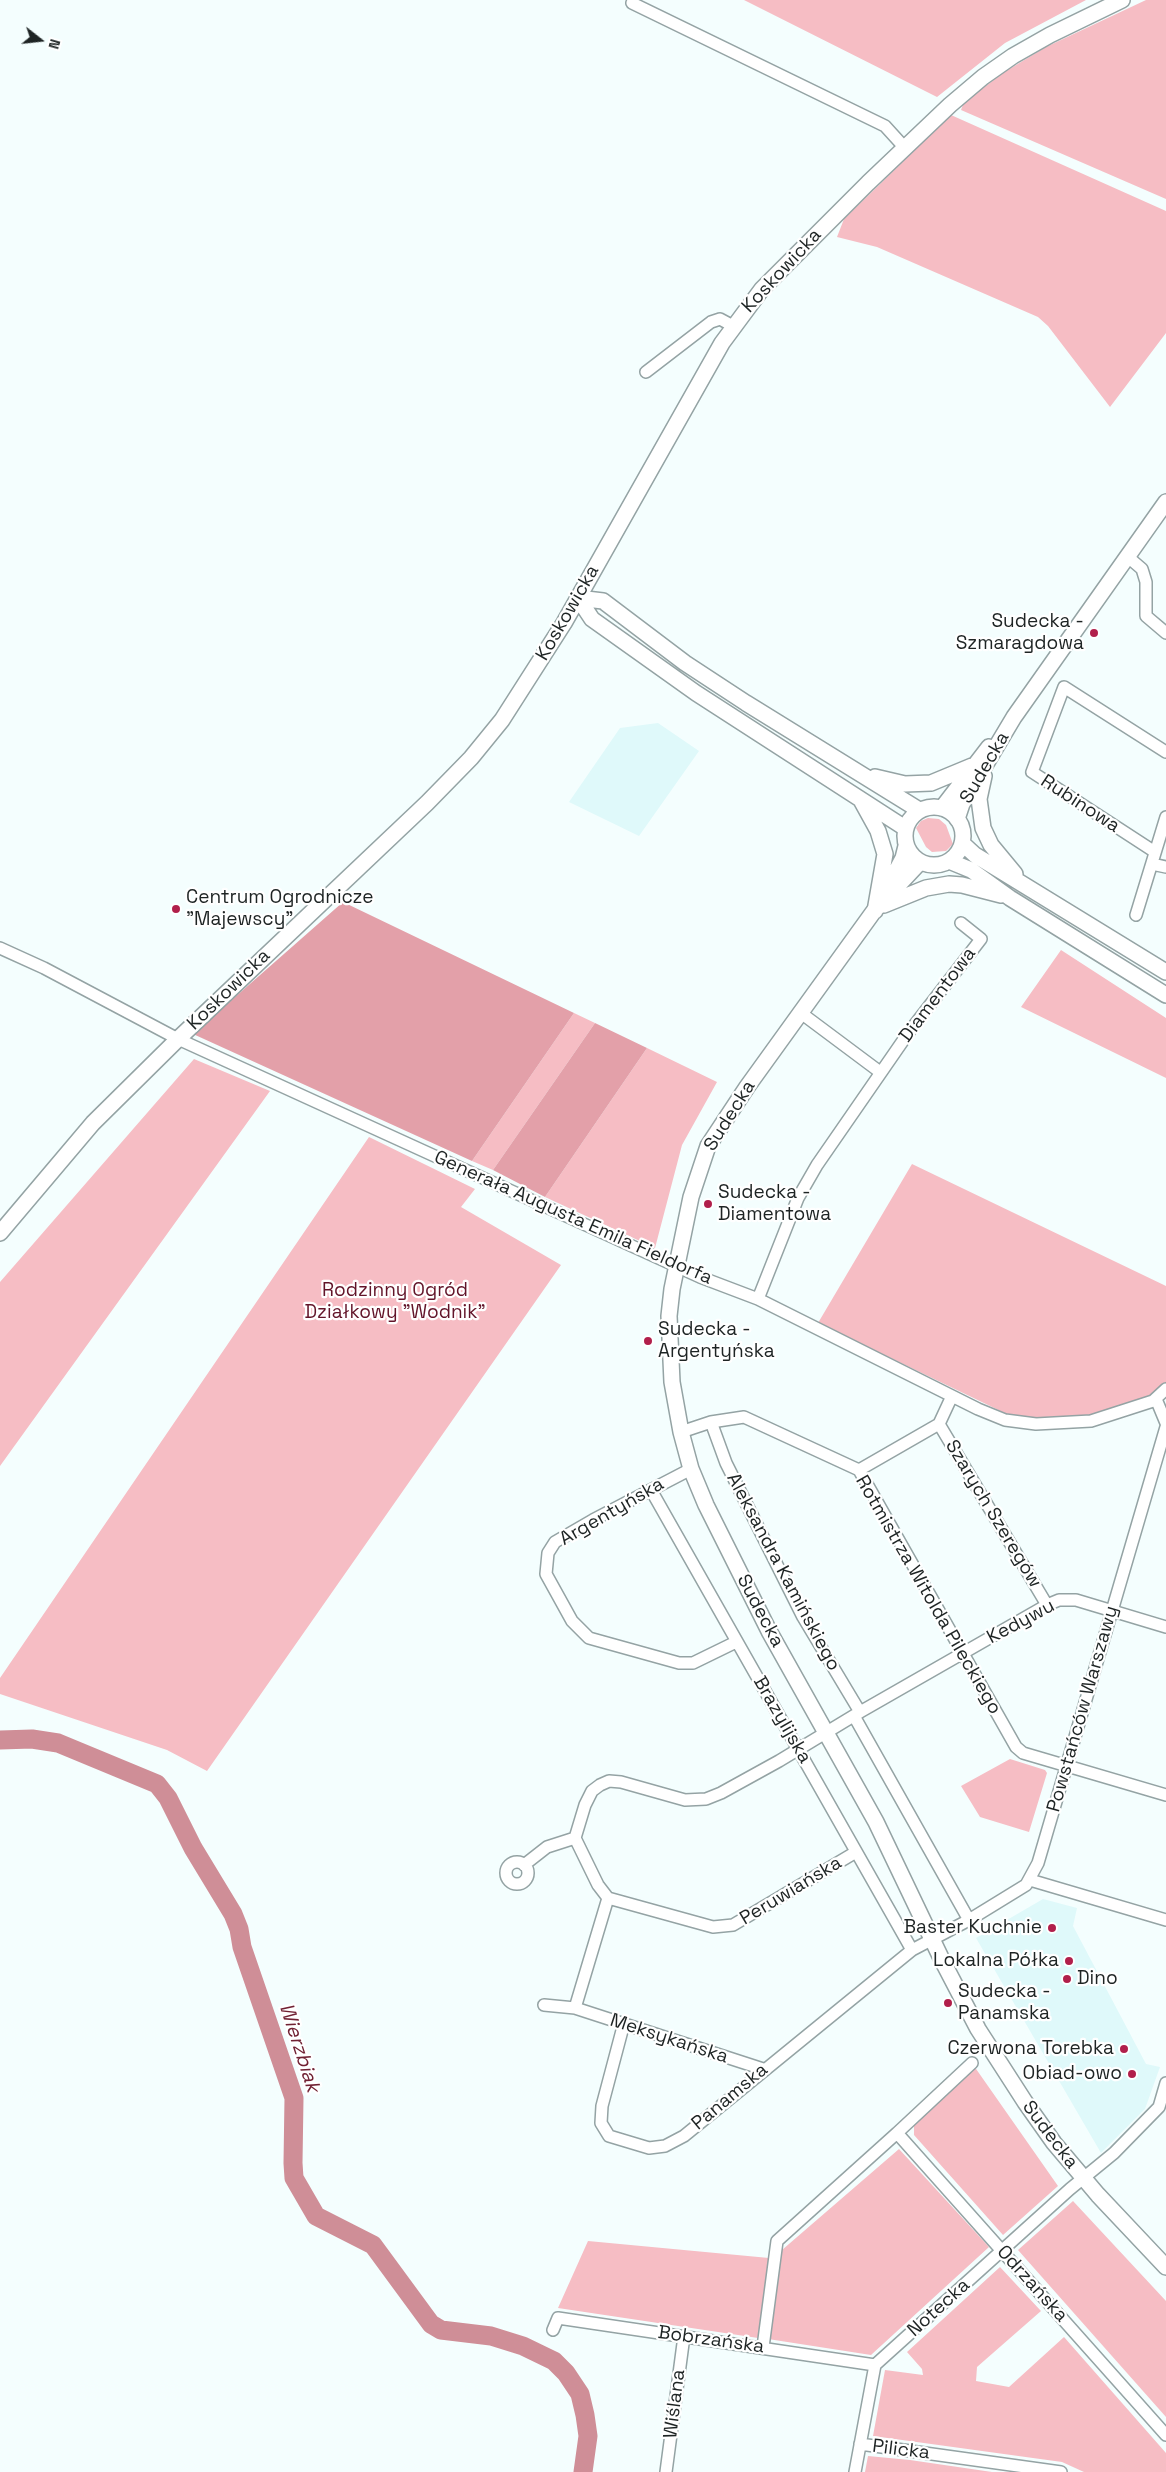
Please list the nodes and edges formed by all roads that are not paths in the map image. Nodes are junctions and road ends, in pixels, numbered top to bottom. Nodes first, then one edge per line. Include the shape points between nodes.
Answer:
1 (1122, 0) edge
2 (632, 3) dead end
3 (905, 148) junction
4 (733, 326) junction
5 (646, 372) dead end
6 (1166, 502) edge
7 (1128, 557) junction
8 (596, 567) junction
9 (578, 598) junction
10 (603, 601) junction
11 (592, 619) junction
12 (564, 623) junction
13 (1166, 633) edge
14 (1166, 752) edge
15 (979, 765) junction
16 (863, 775) junction
17 (861, 801) junction
18 (942, 808) junction
19 (919, 810) junction
20 (1166, 817) edge
21 (958, 819) junction
22 (905, 828) junction
23 (962, 844) junction
24 (906, 846) junction
25 (1153, 858) junction
26 (949, 861) junction
27 (920, 862) junction
28 (1166, 867) edge
29 (1021, 881) junction
30 (1010, 898) junction
31 (874, 911) junction
32 (1136, 915) dead end
33 (961, 923) dead end
34 (0, 948) edge
35 (1166, 972) edge
36 (1166, 995) edge
37 (801, 1013) junction
38 (178, 1039) junction
39 (880, 1072) junction
40 (0, 1233) edge
41 (676, 1265) junction
42 (758, 1298) junction
43 (1166, 1389) edge
44 (952, 1396) junction
45 (1156, 1399) junction
46 (711, 1422) junction
47 (939, 1424) junction
48 (1166, 1425) edge
49 (681, 1432) junction
50 (691, 1469) junction
51 (859, 1470) junction
52 (651, 1490) junction
53 (1047, 1605) junction
54 (1112, 1610) junction
55 (1166, 1627) edge
56 (736, 1642) junction
57 (962, 1654) junction
58 (857, 1714) junction
59 (826, 1732) junction
60 (799, 1749) junction
61 (1065, 1765) junction
62 (1166, 1795) edge
63 (575, 1838) junction
64 (856, 1852) junction
65 (524, 1865) dead end
66 (1030, 1880) junction
67 (608, 1898) junction
68 (969, 1920) junction
69 (1166, 1920) edge
70 (932, 1939) junction
71 (912, 1950) junction
72 (544, 2006) dead end
73 (575, 2008) junction
74 (624, 2024) junction
75 (972, 2063) dead end
76 (764, 2069) junction
77 (1166, 2083) edge
78 (1162, 2108) edge
79 (897, 2133) junction
80 (1083, 2179) junction
81 (1002, 2251) junction
82 (1166, 2267) edge
83 (553, 2330) dead end
84 (684, 2336) junction
85 (763, 2347) junction
86 (876, 2365) junction
87 (1166, 2435) edge
88 (860, 2444) junction
89 (666, 2472) edge
90 (856, 2472) edge
91 (1061, 2472) edge

1 - 3 street, Koskowicka via 1013,56 950,105
2 - 3 street via 885,126
3 - 4 street, Koskowicka via 762,289
4 - 5 street via 720,320 711,322
4 - 8 street, Koskowicka
6 - 7 street, Sudecka
7 - 13 street via 1142,569 1146,582 1146,616
7 - 15 street, Sudecka
8 - 9 street, Koskowicka
8 - 10 street
9 - 10 street
9 - 11 street
9 - 12 street, Koskowicka
10 - 16 street via 685,663
11 - 12 street
11 - 17 street via 696,694
12 - 38 street, Koskowicka via 518,697 471,758 380,849
14 - 25 street, Rubinowa via 1064,687 1032,772
15 - 16 street via 918,785
15 - 18 street, Sudecka
15 - 21 street, Sudecka
15 - 29 street via 982,828 991,845
16 - 19 street
17 - 22 street
17 - 31 street via 880,834 885,854
18 - 19 street
18 - 21 street
19 - 22 street
20 - 25 street
21 - 23 street
22 - 24 street
23 - 26 street
23 - 29 street
24 - 27 street
24 - 31 street, Sudecka via 903,858
25 - 28 street
25 - 32 street
26 - 27 street via 935,866
26 - 30 street via 971,870
27 - 31 street, Sudecka
29 - 35 street
30 - 31 street via 962,884 949,884 892,900
30 - 36 street
31 - 37 street, Sudecka
33 - 39 street, Diamentowa via 981,939
34 - 38 street, Generała Augusta Emila Fieldorfa
37 - 39 street
37 - 41 street, Sudecka via 735,1103 708,1146
38 - 40 street, Koskowicka via 94,1122
38 - 41 street, Generała Augusta Emila Fieldorfa
39 - 42 street, Diamentowa via 798,1198
41 - 42 street, Generała Augusta Emila Fieldorfa
41 - 49 street, Sudecka via 669,1343
42 - 44 street, Generała Augusta Emila Fieldorfa
43 - 45 street, Generała Augusta Emila Fieldorfa
44 - 45 street, Generała Augusta Emila Fieldorfa via 1005,1420 1036,1424 1091,1421
44 - 47 street, Szarych Szeregów
45 - 48 street
46 - 49 street, Rotmistrza Witolda Pileckiego
46 - 51 street, Rotmistrza Witolda Pileckiego via 744,1417
46 - 58 street, Aleksandra Kamińskiego via 726,1463
47 - 51 street, Szarych Szeregów
47 - 53 street, Szarych Szeregów
48 - 54 street, Powstańców Warszawy
49 - 50 street, Sudecka
50 - 52 street, Argentyńska
50 - 59 street, Sudecka via 750,1595
51 - 57 street, Rotmistrza Witolda Pileckiego
52 - 56 street, Brazylijska
52 - 56 street, Argentyńska via 556,1542 548,1553 546,1574 568,1613 589,1638 679,1663 692,1663
53 - 54 street, Kedywu via 1059,1600 1076,1600
53 - 57 street, Kedywu
54 - 55 street, Kedywu
54 - 61 street, Powstańców Warszawy
56 - 60 street, Brazylijska
57 - 58 street, Kedywu
57 - 61 street, Rotmistrza Witolda Pileckiego via 1016,1747
58 - 59 street
58 - 68 street, Aleksandra Kamińskiego
59 - 60 street
59 - 70 street, Sudecka via 876,1822
60 - 63 street via 706,1799 685,1800 609,1781 592,1791
60 - 64 street, Brazylijska
61 - 62 street, Rotmistrza Witolda Pileckiego
61 - 66 street, Powstańców Warszawy via 1038,1863
63 - 65 street via 547,1847
63 - 67 street
64 - 67 street, Peruwiańska via 733,1925 713,1927
64 - 71 street, Brazylijska
66 - 68 street, Powstańców Warszawy
66 - 69 street
67 - 73 street
68 - 70 street, Powstańców Warszawy
70 - 71 street, Panamska
70 - 80 street, Sudecka via 998,2061
71 - 76 street, Panamska
72 - 73 street, Meksykańska
73 - 74 street, Meksykańska
74 - 76 street, Meksykańska
74 - 76 street, Panamska via 602,2106 601,2123 608,2136 649,2148 665,2146 684,2136
75 - 79 street
77 - 78 street
78 - 80 street, Notecka
79 - 81 street, Odrzańska
79 - 85 street via 777,2241
80 - 81 street, Notecka
80 - 82 street, Sudecka
81 - 86 street, Notecka
81 - 87 street, Odrzańska
83 - 84 street, Bobrzańska via 558,2318
84 - 85 street, Bobrzańska
84 - 89 street, Wiślana
85 - 86 street, Bobrzańska
86 - 88 street
88 - 90 street
88 - 91 street, Pilicka

